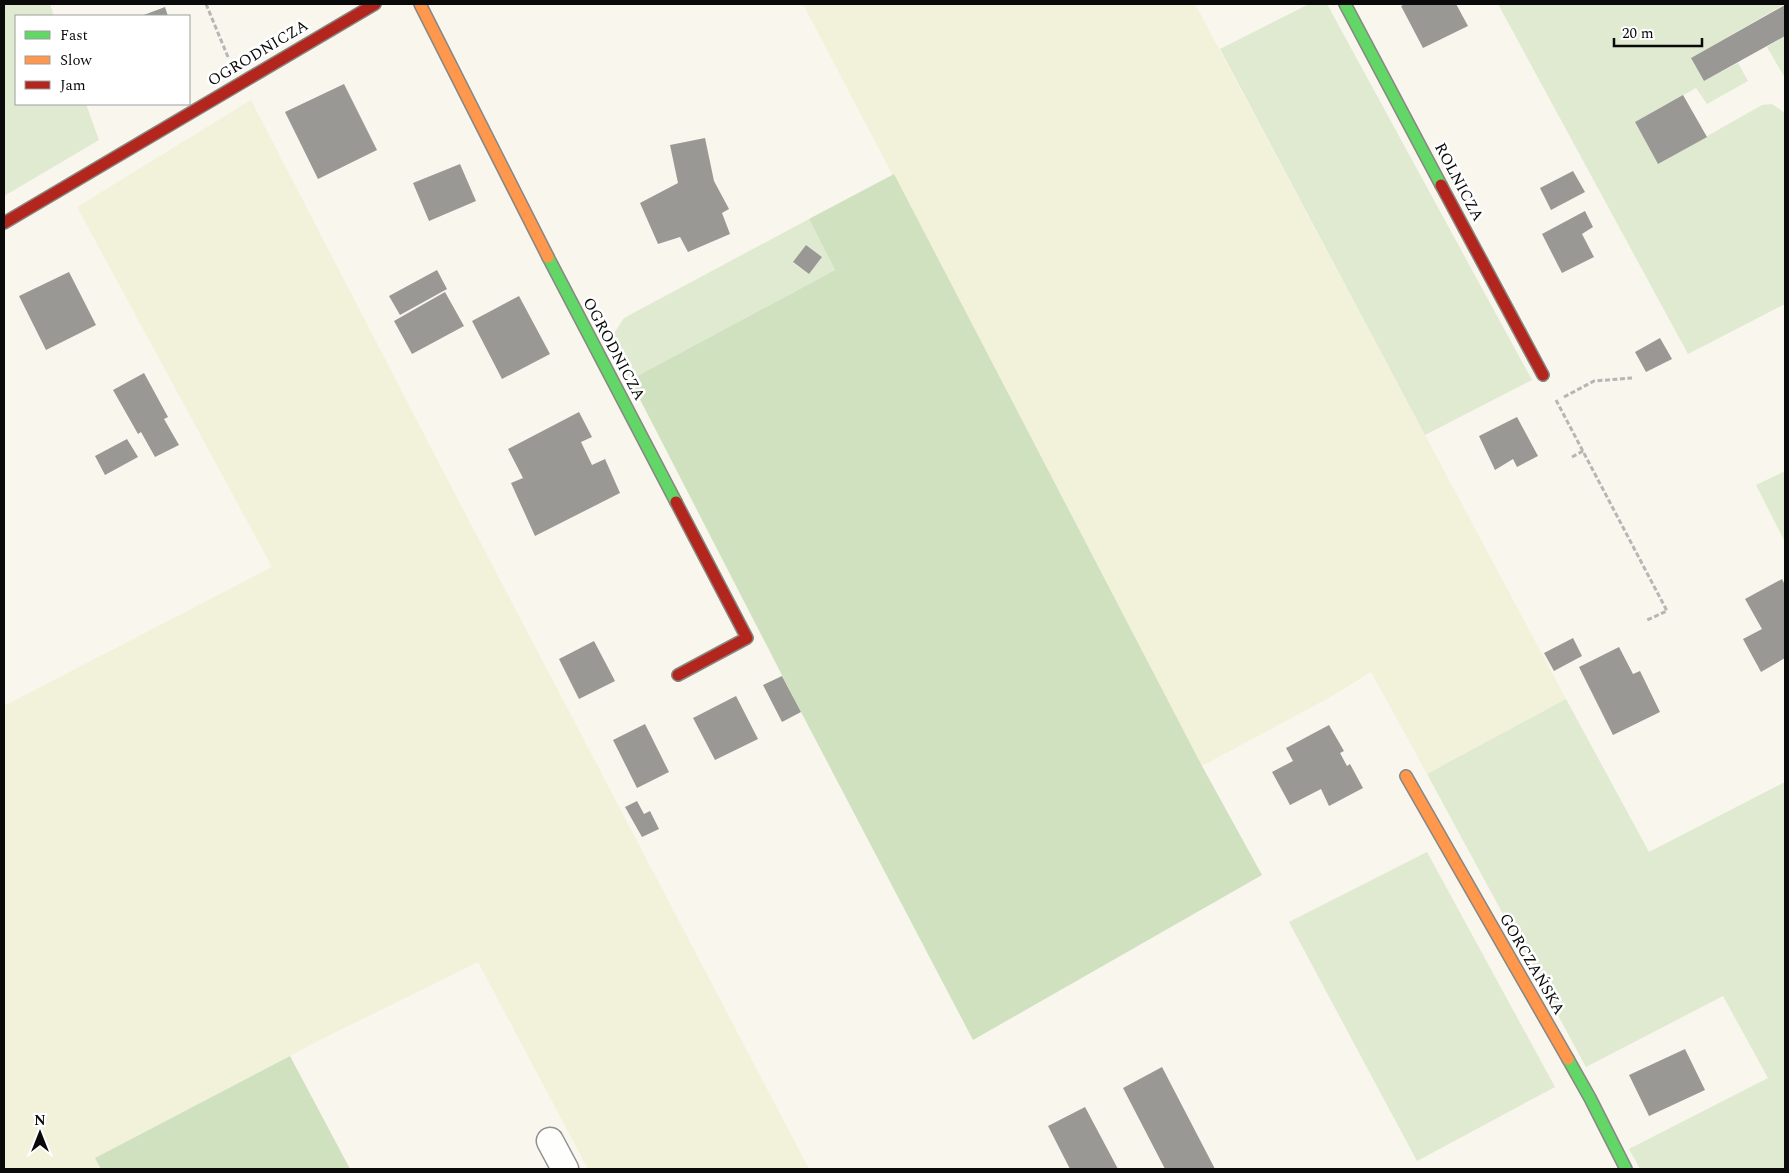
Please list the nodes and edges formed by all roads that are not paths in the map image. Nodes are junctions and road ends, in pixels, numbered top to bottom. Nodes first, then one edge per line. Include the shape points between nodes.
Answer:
1 (375, 4) edge
2 (420, 4) edge
3 (1346, 4) edge
4 (4, 223) edge
5 (1543, 375) road end
6 (678, 675) dead end
7 (1406, 776) dead end
8 (550, 1141) dead end
9 (565, 1169) edge
10 (1626, 1169) edge

1 - 4 street, OGRODNICZA
2 - 6 street, OGRODNICZA via 747,638
3 - 5 street, ROLNICZA
7 - 10 street, GORCZAŃSKA via 1590,1098
8 - 9 street

